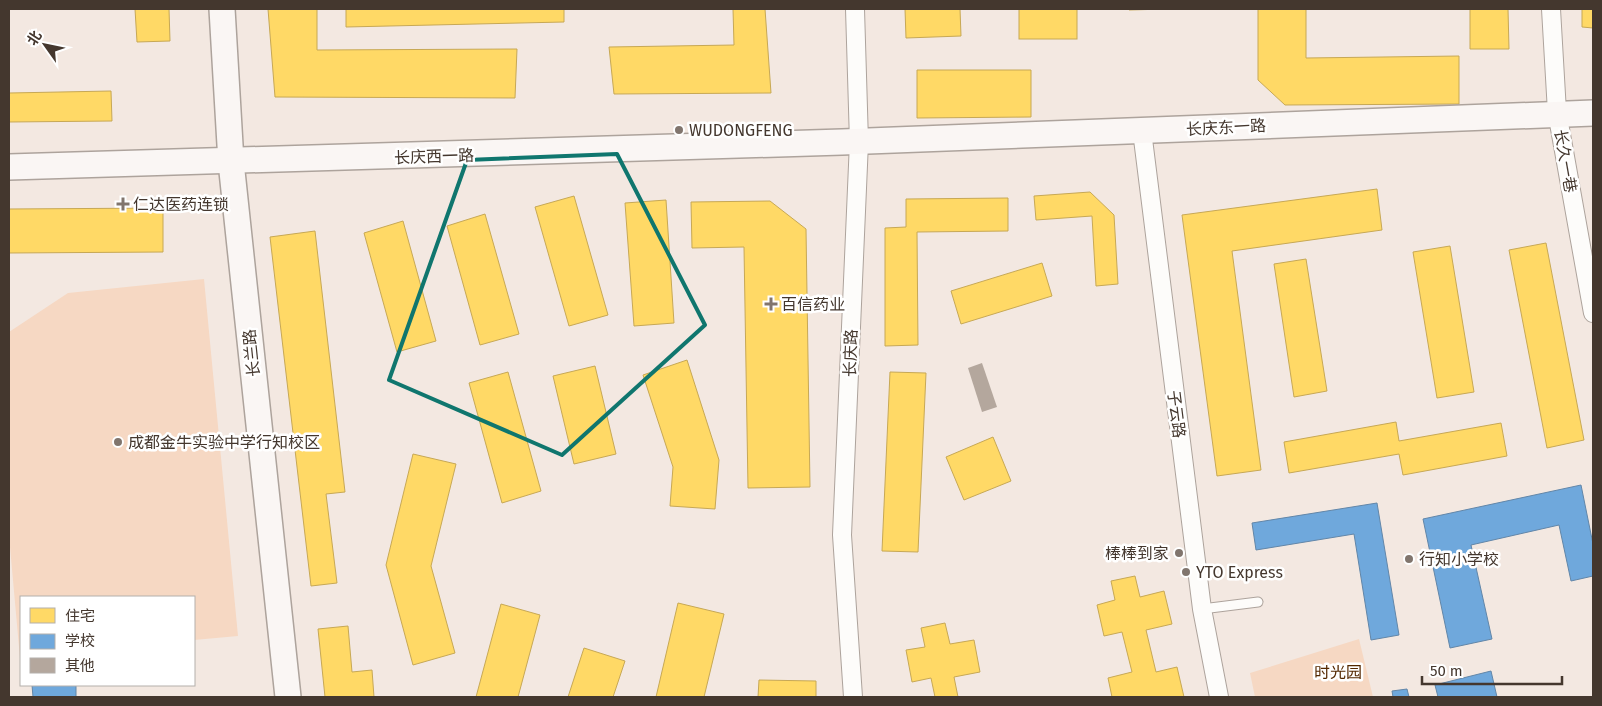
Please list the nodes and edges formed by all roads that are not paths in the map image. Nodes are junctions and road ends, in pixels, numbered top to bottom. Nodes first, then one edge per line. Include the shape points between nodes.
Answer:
1 (222, 9) edge
2 (854, 9) edge
3 (1551, 9) edge
4 (1557, 112) junction
5 (1593, 113) edge
6 (1142, 131) junction
7 (859, 142) junction
8 (230, 162) junction
9 (9, 167) edge
10 (1593, 312) edge
11 (1258, 602) dead end
12 (1202, 609) junction
13 (288, 697) edge
14 (853, 697) edge
15 (1218, 697) edge

1 - 8 main road, 长兰路
2 - 7 street, 长庆路
3 - 4 street, 长久一巷
4 - 5 main road, 长庆东一路
4 - 6 main road, 长庆东一路
4 - 10 street, 长久一巷
6 - 7 main road, 长庆东一路
6 - 12 street, 子云路
7 - 8 main road, 长庆西一路
7 - 14 street, 长庆路 via 842,535
8 - 9 main road, 长庆西一路
8 - 13 main road, 长兰路
11 - 12 lane
12 - 15 street, 子云路

